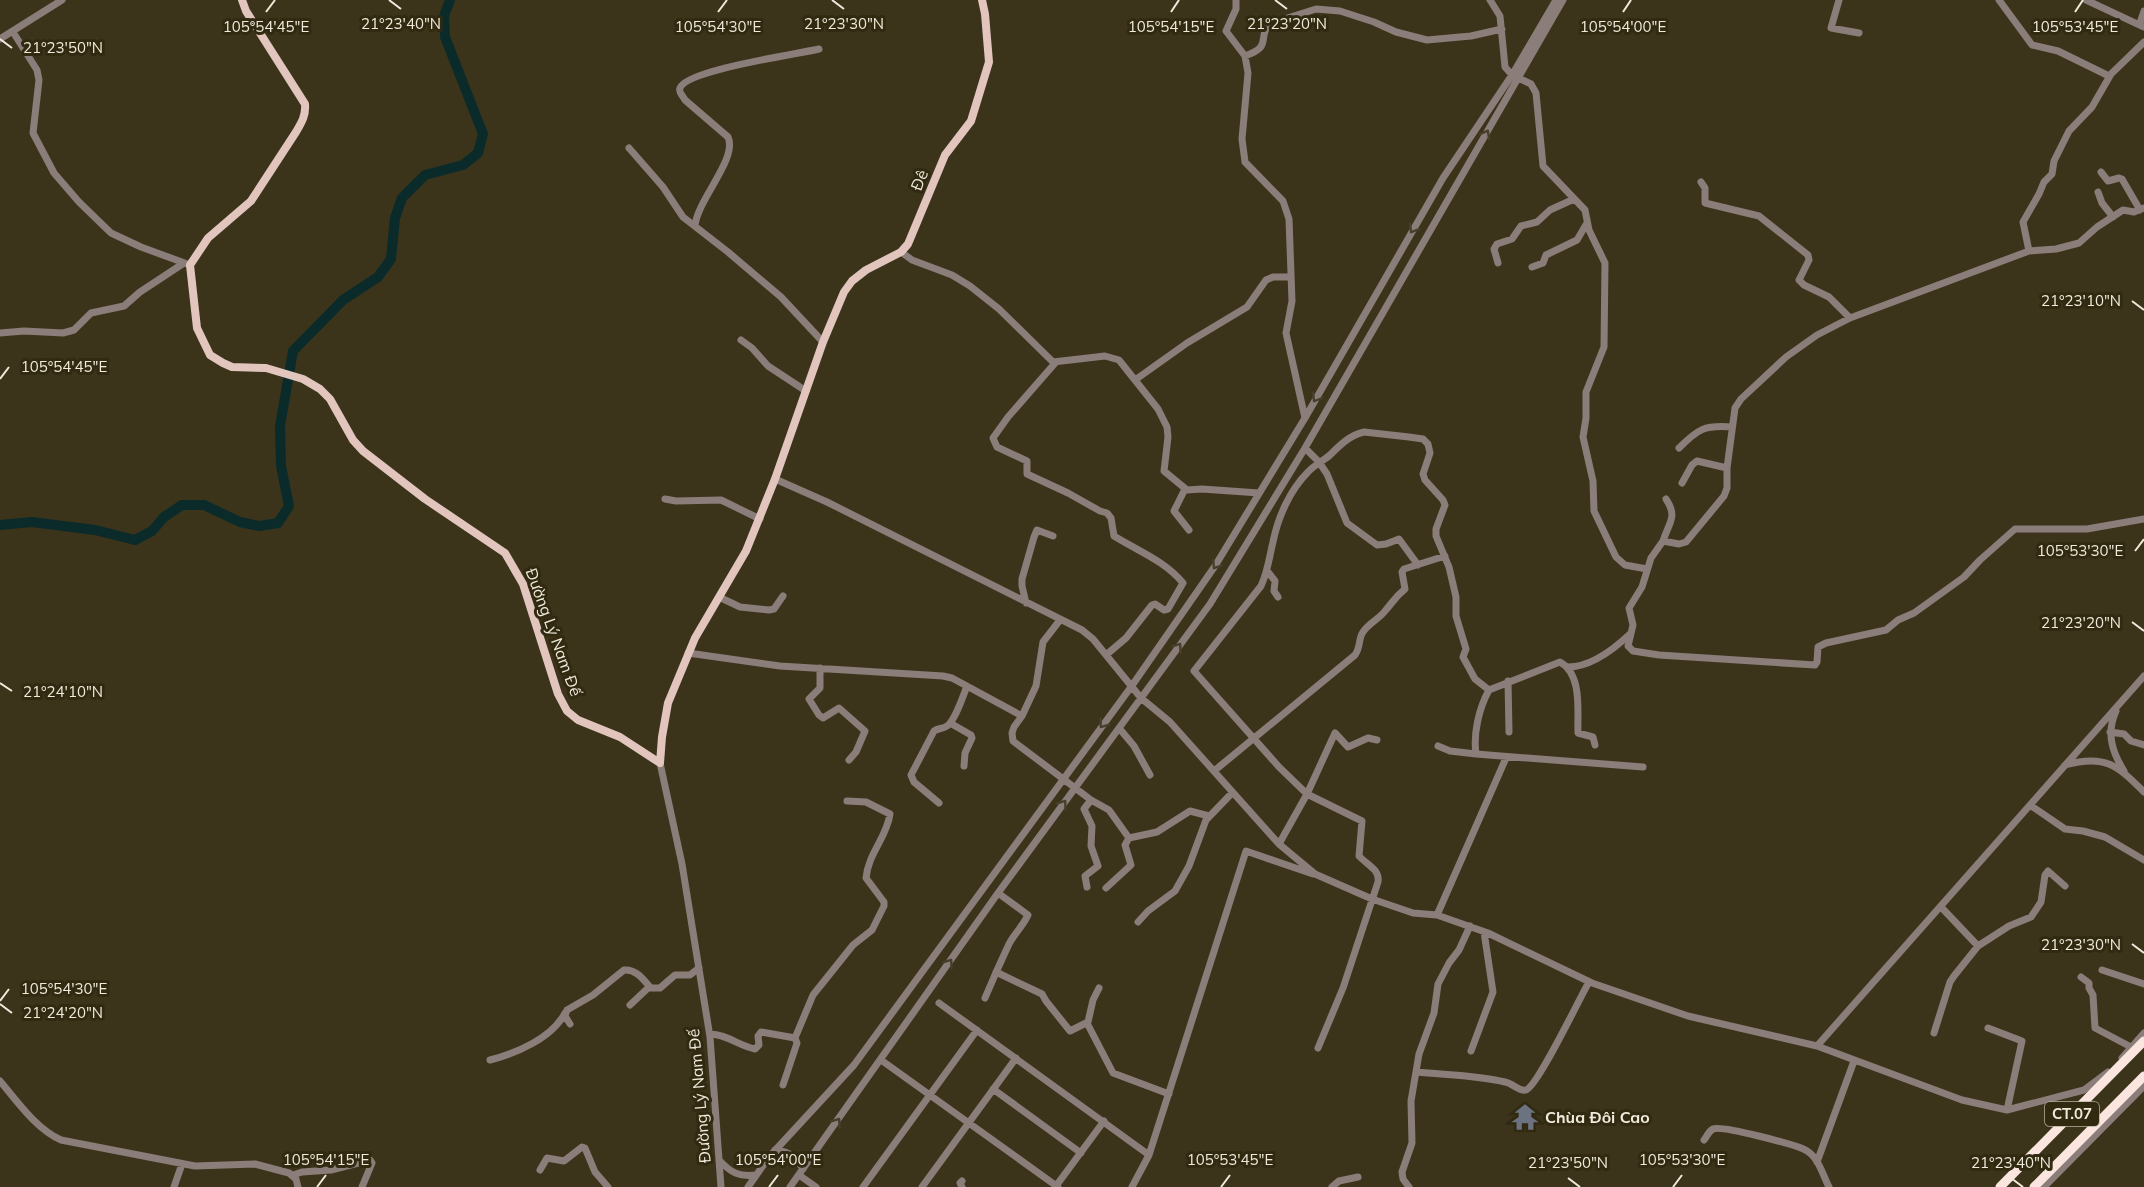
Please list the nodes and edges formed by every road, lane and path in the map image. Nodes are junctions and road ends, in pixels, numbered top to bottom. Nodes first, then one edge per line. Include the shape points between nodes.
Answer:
1 (62, 0) edge
2 (242, 0) edge
3 (982, 0) edge
4 (1236, 0) edge
5 (1490, 0) edge
6 (1556, 0) edge
7 (1563, 0) edge
8 (1839, 0) edge
9 (1999, 0) edge
10 (2086, 0) edge
11 (2144, 11) edge
12 (2142, 25) edge
13 (1502, 29) junction
14 (14, 32) junction
15 (1859, 33) dead end
16 (0, 39) edge
17 (2144, 42) edge
18 (819, 49) dead end
19 (1245, 56) junction
20 (1515, 76) junction
21 (2109, 76) junction
22 (629, 148) dead end
23 (2101, 172) dead end
24 (1701, 182) dead end
25 (2098, 192) dead end
26 (1574, 199) junction
27 (2142, 209) edge
28 (2113, 217) junction
29 (1587, 223) junction
30 (695, 226) junction
31 (2030, 251) junction
32 (901, 252) junction
33 (1498, 263) dead end
34 (187, 264) junction
35 (1532, 267) dead end
36 (1290, 277) junction
37 (1850, 318) junction
38 (0, 333) edge
39 (741, 340) dead end
40 (823, 342) junction
41 (1056, 362) junction
42 (1135, 380) junction
43 (806, 391) junction
44 (1305, 418) junction
45 (1732, 427) junction
46 (1305, 448) junction
47 (1679, 448) dead end
48 (1319, 462) junction
49 (1727, 468) junction
50 (775, 479) junction
51 (1682, 483) dead end
52 (1185, 489) junction
53 (1259, 493) junction
54 (665, 499) dead end
55 (1666, 499) dead end
56 (760, 519) junction
57 (2144, 519) edge
58 (1189, 530) dead end
59 (1053, 536) dead end
60 (1663, 541) junction
61 (1445, 556) junction
62 (1418, 565) junction
63 (1647, 569) junction
64 (1268, 572) junction
65 (783, 596) dead end
66 (719, 597) junction
67 (1278, 597) dead end
68 (1026, 603) junction
69 (1059, 620) junction
70 (1630, 634) junction
71 (688, 653) junction
72 (1106, 655) junction
73 (1568, 667) junction
74 (820, 668) junction
75 (2144, 676) edge
76 (1508, 681) junction
77 (967, 686) junction
78 (1131, 687) junction
79 (1489, 690) junction
80 (1141, 699) junction
81 (2118, 706) junction
82 (1022, 716) junction
83 (950, 723) junction
84 (1119, 728) junction
85 (1509, 732) dead end
86 (2110, 732) junction
87 (1254, 738) junction
88 (1377, 740) dead end
89 (1594, 745) dead end
90 (2144, 745) edge
91 (1438, 746) dead end
92 (1476, 754) junction
93 (1506, 758) junction
94 (849, 760) dead end
95 (660, 763) junction
96 (2065, 765) junction
97 (964, 766) dead end
98 (1644, 767) dead end
99 (1214, 771) junction
100 (1150, 775) dead end
101 (2128, 776) junction
102 (1063, 779) junction
103 (1075, 787) junction
104 (2144, 792) edge
105 (1232, 793) junction
106 (1307, 794) junction
107 (1091, 800) junction
108 (847, 801) dead end
109 (939, 803) dead end
110 (2031, 805) junction
111 (1209, 816) junction
112 (1129, 838) junction
113 (1280, 844) junction
114 (2144, 860) edge
115 (1315, 874) junction
116 (2065, 886) dead end
117 (1087, 887) dead end
118 (1106, 888) dead end
119 (998, 893) junction
120 (1372, 899) junction
121 (1941, 908) junction
122 (1437, 915) junction
123 (1138, 922) dead end
124 (1470, 926) junction
125 (1484, 932) junction
126 (1978, 946) junction
127 (699, 968) junction
128 (2102, 970) dead end
129 (996, 972) junction
130 (2081, 977) dead end
131 (1589, 982) junction
132 (2144, 984) edge
133 (914, 986) junction
134 (650, 987) junction
135 (1099, 988) dead end
136 (927, 995) junction
137 (985, 998) dead end
138 (939, 1003) dead end
139 (630, 1005) dead end
140 (565, 1012) junction
141 (1087, 1023) junction
142 (570, 1024) dead end
143 (1988, 1028) dead end
144 (977, 1030) junction
145 (1934, 1033) dead end
146 (2144, 1033) edge
147 (710, 1034) junction
148 (795, 1038) junction
149 (2144, 1041) edge
150 (1817, 1046) junction
151 (2131, 1047) junction
152 (1318, 1048) dead end
153 (1471, 1051) dead end
154 (1016, 1058) junction
155 (881, 1059) junction
156 (490, 1060) dead end
157 (1854, 1061) junction
158 (1417, 1072) junction
159 (2144, 1076) edge
160 (0, 1081) edge
161 (783, 1085) dead end
162 (2144, 1086) edge
163 (993, 1089) junction
164 (930, 1094) junction
165 (1169, 1094) junction
166 (2007, 1110) junction
167 (1104, 1122) junction
168 (969, 1123) junction
169 (1704, 1140) dead end
170 (775, 1150) junction
171 (1081, 1153) junction
172 (1149, 1155) junction
173 (719, 1160) junction
174 (1817, 1162) junction
175 (182, 1164) junction
176 (540, 1170) dead end
177 (801, 1172) junction
178 (293, 1175) junction
179 (756, 1175) junction
180 (1358, 1177) dead end
181 (1057, 1186) edge
182 (174, 1187) edge
183 (298, 1187) edge
184 (362, 1187) edge
185 (608, 1187) edge
186 (721, 1187) edge
187 (748, 1187) edge
188 (790, 1187) edge
189 (816, 1187) edge
190 (863, 1187) edge
191 (922, 1187) edge
192 (1132, 1187) edge
193 (1332, 1187) edge
194 (1409, 1187) edge
195 (1829, 1187) edge
196 (2000, 1187) edge
197 (2034, 1187) edge
198 (2044, 1187) edge

1 - 14 street
2 - 34 main road via 304,104 304,116 251,201 208,238
3 - 32 main road, Đê via 989,62 971,122 945,155 914,234
4 - 19 street via 1226,31
5 - 13 street via 1499,13
6 - 20 street
7 - 20 street
8 - 15 street via 1831,28
9 - 21 street via 2032,45 2058,51
10 - 12 street
11 - 12 street
13 - 19 street via 1426,40 1340,11 1316,9 1269,24 1258,50
13 - 20 street via 1505,67
14 - 16 street
14 - 34 street via 37,70 33,133 54,173 111,233
17 - 21 street
18 - 30 street via 721,69 682,84 679,90 685,100 728,137 730,146 696,216
19 - 36 street via 1249,80 1242,130 1243,156 1248,168 1287,210
20 - 26 street via 1531,84 1536,93 1543,166
20 -> 44 street via 1443,178
46 -> 20 street via 1457,185
21 - 31 street via 2092,107 2069,131 2052,174 2024,219
22 - 30 street via 679,212
23 - 27 street via 2108,181 2122,179
24 - 37 street via 1705,203 1759,216 1808,255 1801,283 1829,297
25 - 28 street
26 - 29 street via 1585,210
26 - 33 street via 1547,212 1540,221 1521,226 1512,239 1495,245
27 - 28 street via 2123,210
28 - 31 street via 2075,244
29 - 35 street via 1577,240 1546,255 1543,263
29 - 63 street via 1606,268 1604,347 1586,392 1582,437 1593,481 1594,511 1620,562
30 - 40 street via 781,297
31 - 37 street
32 - 40 main road via 852,281
32 - 41 street via 970,286
34 - 38 street via 124,306 91,313 74,330
34 - 95 main road, Đường Lý Nam Đế via 197,328 210,354 232,367 269,369 303,379 325,393 363,451 505,553 523,584 567,711 578,720 620,737
36 - 42 street via 1266,280 1247,307
36 - 44 street via 1292,301 1287,342
37 - 45 street via 1786,357 1737,404
39 - 43 street via 768,366
40 - 43 main road
41 - 42 street via 1112,357
41 - 72 street via 993,438 997,447 1027,461 1027,474 1107,513 1113,536 1170,569 1183,582 1168,609 1152,605 1126,638
42 - 52 street via 1167,427 1165,473
43 - 50 main road
44 - 53 street
45 - 47 street via 1705,427
45 - 49 street
46 - 48 street
80 -> 46 street via 1210,604
48 - 61 street via 1339,444 1361,432 1426,441 1430,453 1424,477 1445,505 1436,533
48 - 62 street via 1347,523 1377,545 1399,539
48 - 64 street via 1288,500 1276,529
49 - 51 street via 1697,462
49 - 60 street via 1726,492 1716,508 1683,544
50 - 56 main road
50 - 68 street
52 - 53 street
52 - 58 street via 1174,513
53 -> 78 street via 1215,566
54 - 56 street via 721,500
55 - 60 street via 1673,515
56 - 66 main road
57 - 70 street via 2087,529 2015,529 1964,577 1886,630 1818,647 1815,665 1633,651 1628,646
59 - 68 street via 1037,530 1034,537 1022,579
60 - 63 street
61 - 62 street
61 - 79 street via 1465,646 1463,657 1475,680
62 - 87 street via 1403,570 1405,589 1361,635 1356,655
63 - 70 street via 1642,587 1629,608 1633,622
64 - 67 street via 1274,578
64 - 87 street via 1194,671
65 - 66 street via 769,610 740,607
66 - 71 main road
68 - 69 street
69 - 72 street via 1082,630
69 - 82 street via 1042,642 1036,686
70 - 73 street via 1611,651 1585,664
71 - 74 street
71 - 95 main road via 666,711
72 - 78 street
73 - 76 street via 1557,662
73 - 89 street via 1576,688 1578,734 1593,737
74 - 77 street via 937,675
74 - 94 street via 821,684 809,699 819,715 823,718 839,708 865,731
75 - 81 street
76 - 79 street
76 - 85 street
77 - 82 street
77 - 83 street
78 - 80 street
78 -> 102 street
79 - 92 street via 1476,732
80 - 84 street
80 - 99 street via 1170,722
81 - 86 street
81 - 96 street
82 - 102 street via 1014,727 1013,741
83 - 97 street via 972,738
83 - 109 street via 934,731 911,774 914,782
84 - 100 street
84 - 103 street
86 - 90 street via 2124,734
86 - 101 street via 2113,750
87 - 99 street
87 - 106 street
88 - 106 street via 1368,738 1348,747 1335,733
91 - 92 street
92 - 93 street
93 - 98 street
93 - 122 street
95 - 127 street, Đường Lý Nam Đế
96 - 101 street via 2106,762
96 - 110 street
99 - 105 street
101 - 104 street
102 - 103 street
102 - 133 street
103 - 107 street
119 -> 103 street
105 - 111 street
105 - 113 street
106 - 113 street
106 - 120 street via 1362,821 1359,856 1379,875
107 - 112 street via 1109,810
107 - 117 street via 1084,808 1092,825 1091,846 1098,866 1085,876
108 - 148 street via 866,802 890,814 866,878 884,906 872,930 853,945 813,995
110 - 114 street via 2065,829 2104,837
110 - 121 street
111 - 112 street via 1190,811 1157,832
111 - 123 street via 1175,891
112 - 118 street via 1125,845 1131,865
113 - 115 street
115 - 120 street
115 - 165 street via 1246,851
116 - 126 street via 2048,871 2041,902 2031,917
119 - 129 street via 1028,915
136 -> 119 street
120 - 122 street
120 - 152 street via 1343,988
121 - 126 street
121 - 150 street
122 - 124 street
124 - 125 street
124 - 158 street via 1438,984
125 - 131 street
125 - 153 street via 1493,992
126 - 145 street via 1950,982
127 - 134 street via 690,975 675,975 660,988
127 - 147 street, Đường Lý Nam Đế
128 - 132 street
129 - 137 street
129 - 141 street via 1042,994 1070,1031
130 - 151 street via 2089,982 2093,995 2096,1028
131 - 150 street via 1688,1016
131 - 158 street via 1544,1066 1526,1090 1505,1082
133 - 136 street
133 - 170 street via 854,1065
134 - 139 street
134 - 140 street via 637,973 624,970
135 - 141 street
136 - 155 street
138 - 144 street
140 - 142 street
140 - 156 street via 551,1030 514,1052
141 - 165 street via 1113,1073
143 - 166 street via 2022,1041
144 - 154 street
144 - 164 street
146 - 151 street
147 - 148 street via 720,1034 754,1049 759,1046 761,1032
147 - 173 street, Đường Lý Nam Đế
148 - 161 street
149 - 196 highway, CT.07
150 - 157 street
151 - 166 street via 2084,1090
154 - 163 street
154 - 167 street
155 - 164 street
177 -> 155 street
157 - 166 street via 1962,1100
157 - 174 street
158 - 194 street via 1411,1101 1412,1143 1402,1172
159 - 197 highway, CT.07
160 - 175 street via 54,1137
162 - 198 street
163 - 168 street
163 - 171 street
164 - 168 street
164 - 190 street
165 - 172 street
167 - 171 street
167 - 172 street
168 - 181 street
168 - 191 street
169 - 174 street via 1714,1128 1757,1135 1803,1149
170 - 177 street via 794,1156
170 - 179 street
171 - 181 street
172 - 192 street
173 - 179 street via 738,1175
173 - 186 street, Đường Lý Nam Đế
174 - 195 street
175 - 178 street via 255,1164
175 - 182 street
176 - 185 street via 547,1158 562,1161 583,1147 595,1172
177 - 188 street
177 - 189 street
178 - 183 street
178 - 184 street via 370,1160 371,1169
179 - 187 street
180 - 193 street via 1339,1181

